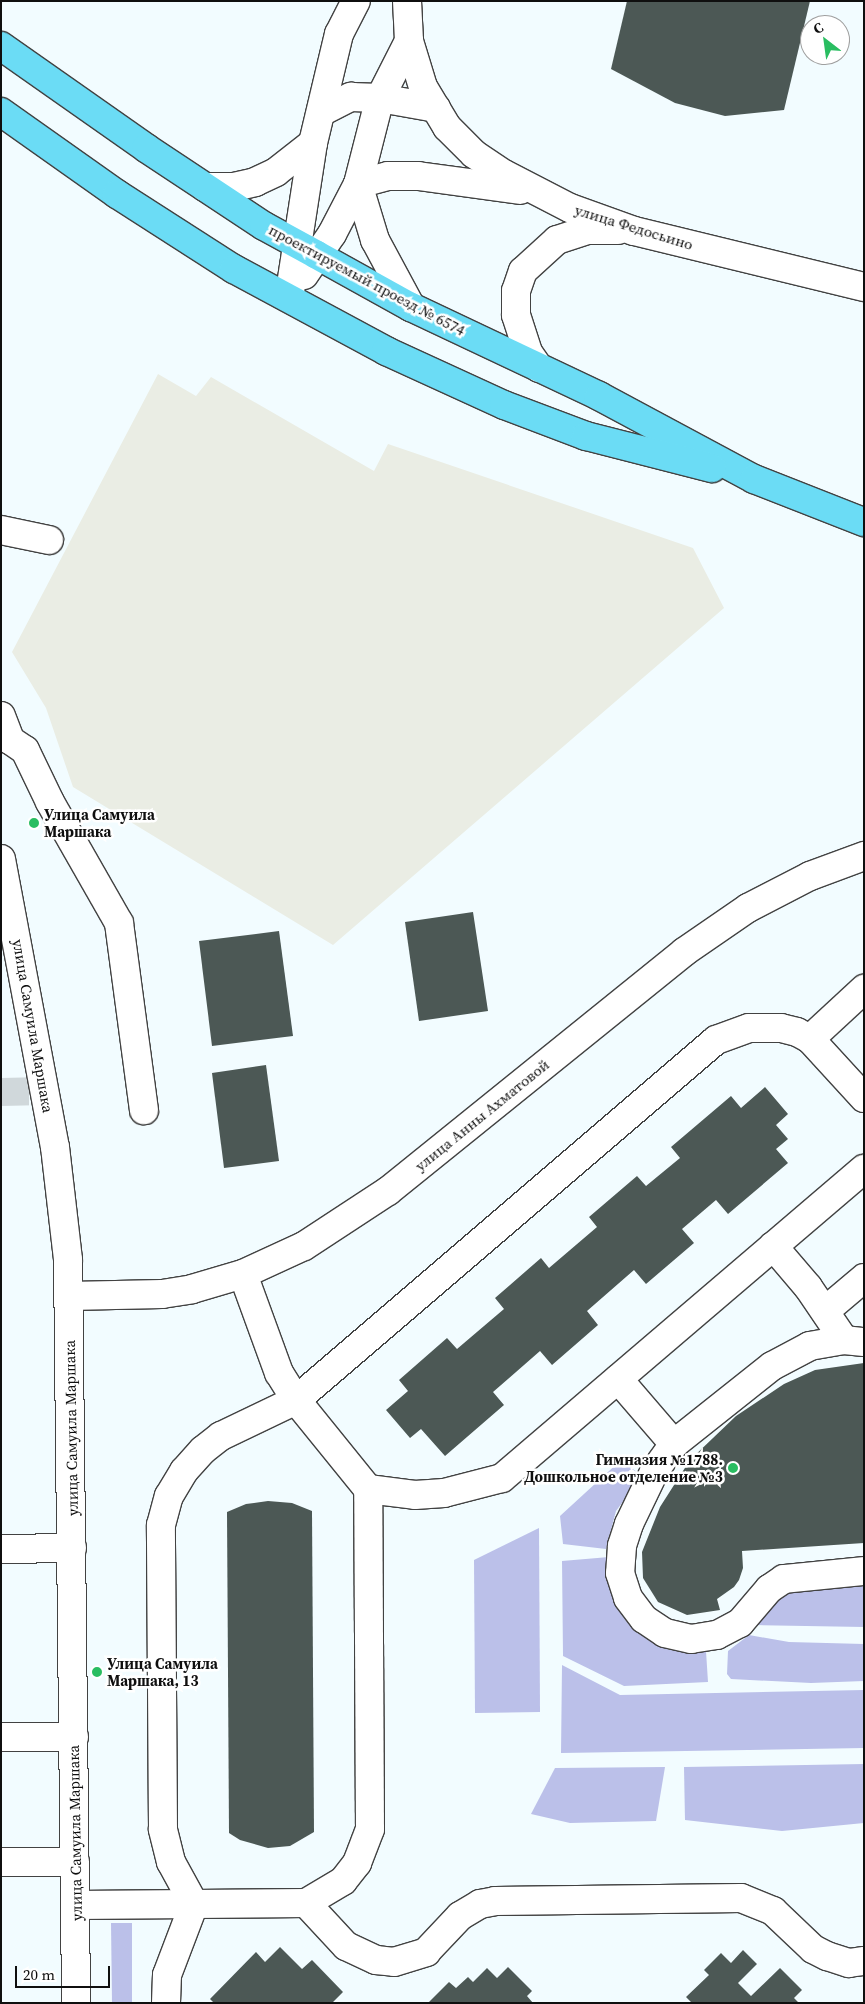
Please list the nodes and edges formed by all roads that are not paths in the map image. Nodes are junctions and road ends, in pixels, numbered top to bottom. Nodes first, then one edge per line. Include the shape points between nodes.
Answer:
1 (356, 1) edge
2 (407, 1) edge
3 (409, 41) junction
4 (1, 46) edge
5 (380, 98) junction
6 (436, 108) junction
7 (1, 112) edge
8 (321, 112) junction
9 (313, 143) junction
10 (358, 184) junction
11 (205, 187) junction
12 (537, 193) junction
13 (634, 230) junction
14 (307, 250) junction
15 (864, 287) edge
16 (289, 298) junction
17 (411, 307) junction
18 (539, 368) junction
19 (754, 479) junction
20 (864, 522) edge
21 (1, 530) edge
22 (49, 540) dead end
23 (1, 716) edge
24 (864, 856) edge
25 (1, 859) edge
26 (864, 989) edge
27 (810, 1039) junction
28 (864, 1098) edge
29 (144, 1110) dead end
30 (864, 1169) edge
31 (773, 1246) junction
32 (243, 1274) junction
33 (864, 1278) edge
34 (70, 1296) junction
35 (825, 1311) junction
36 (854, 1341) edge
37 (618, 1379) junction
38 (296, 1400) junction
39 (674, 1444) junction
40 (368, 1489) junction
41 (1, 1548) edge
42 (72, 1548) junction
43 (864, 1571) edge
44 (74, 1736) junction
45 (1, 1737) edge
46 (1, 1862) edge
47 (75, 1862) junction
48 (306, 1903) junction
49 (194, 1904) junction
50 (75, 1905) junction
51 (864, 1961) edge
52 (76, 2003) edge
53 (166, 2003) edge

1 - 8 street via 339,34
2 - 3 street, улица Федосьино
3 - 5 street
3 - 6 street, улица Федосьино via 420,81
4 - 11 main road, проектируемый проезд № 6574
5 - 6 street
5 - 8 street via 351,97
5 - 10 street
6 - 12 street, улица Федосьино via 447,127 474,154
7 - 16 main road, проектируемый проезд № 6574 via 125,199 234,269
8 - 9 street
9 - 11 street via 276,172 256,182 234,187
9 - 14 street
10 - 12 street via 388,176 418,176
10 - 14 street
10 - 17 street via 375,240
11 - 14 main road, проектируемый проезд № 6574
12 - 13 street, улица Федосьино
13 - 15 street, улица Федосьино
13 - 18 street via 588,230 557,240 523,271 516,291 516,315 528,352
14 - 16 street
14 - 17 main road, проектируемый проезд № 6574
16 - 19 main road, проектируемый проезд № 6574 via 386,351 514,408 586,436
17 - 18 main road, проектируемый проезд № 6574
18 - 19 main road, проектируемый проезд № 6574
19 - 20 main road, проектируемый проезд № 6574
21 - 22 street
23 - 29 street via 10,740 25,750 50,802 119,924
24 - 32 street, улица Анны Ахматовой via 810,876 748,908 684,952 388,1191 304,1246
25 - 34 street, улица Самуила Маршака via 55,1147 65,1213
26 - 27 street
27 - 28 street
27 - 38 street via 781,1028 766,1027 750,1028 716,1040
30 - 31 street
31 - 35 street
31 - 37 street
32 - 34 street, улица Анны Ахматовой via 162,1294
32 - 38 street via 269,1352
33 - 35 street
34 - 42 street, улица Самуила Маршака
35 - 36 street
36 - 39 street via 810,1346 772,1366
37 - 39 street
37 - 40 street via 502,1478 444,1494 415,1495
38 - 40 street
38 - 49 street via 221,1436 203,1450 169,1496 161,1526 163,1830 171,1862
39 - 43 street via 638,1502 622,1546 620,1573 628,1598 644,1619 666,1633 683,1637 717,1635 740,1623 769,1589 784,1579
40 - 48 street via 370,1829 357,1864 343,1881
41 - 42 street
42 - 44 street, улица Самуила Маршака
44 - 45 street
44 - 47 street, улица Самуила Маршака
46 - 47 street
47 - 50 street, улица Самуила Маршака
48 - 49 street
48 - 51 street via 346,1946 376,1960 394,1962 426,1952 460,1916 480,1904 495,1901 740,1898 773,1911 814,1949 827,1956 849,1962
49 - 50 street
49 - 53 street via 167,1975
50 - 52 street, улица Самуила Маршака

